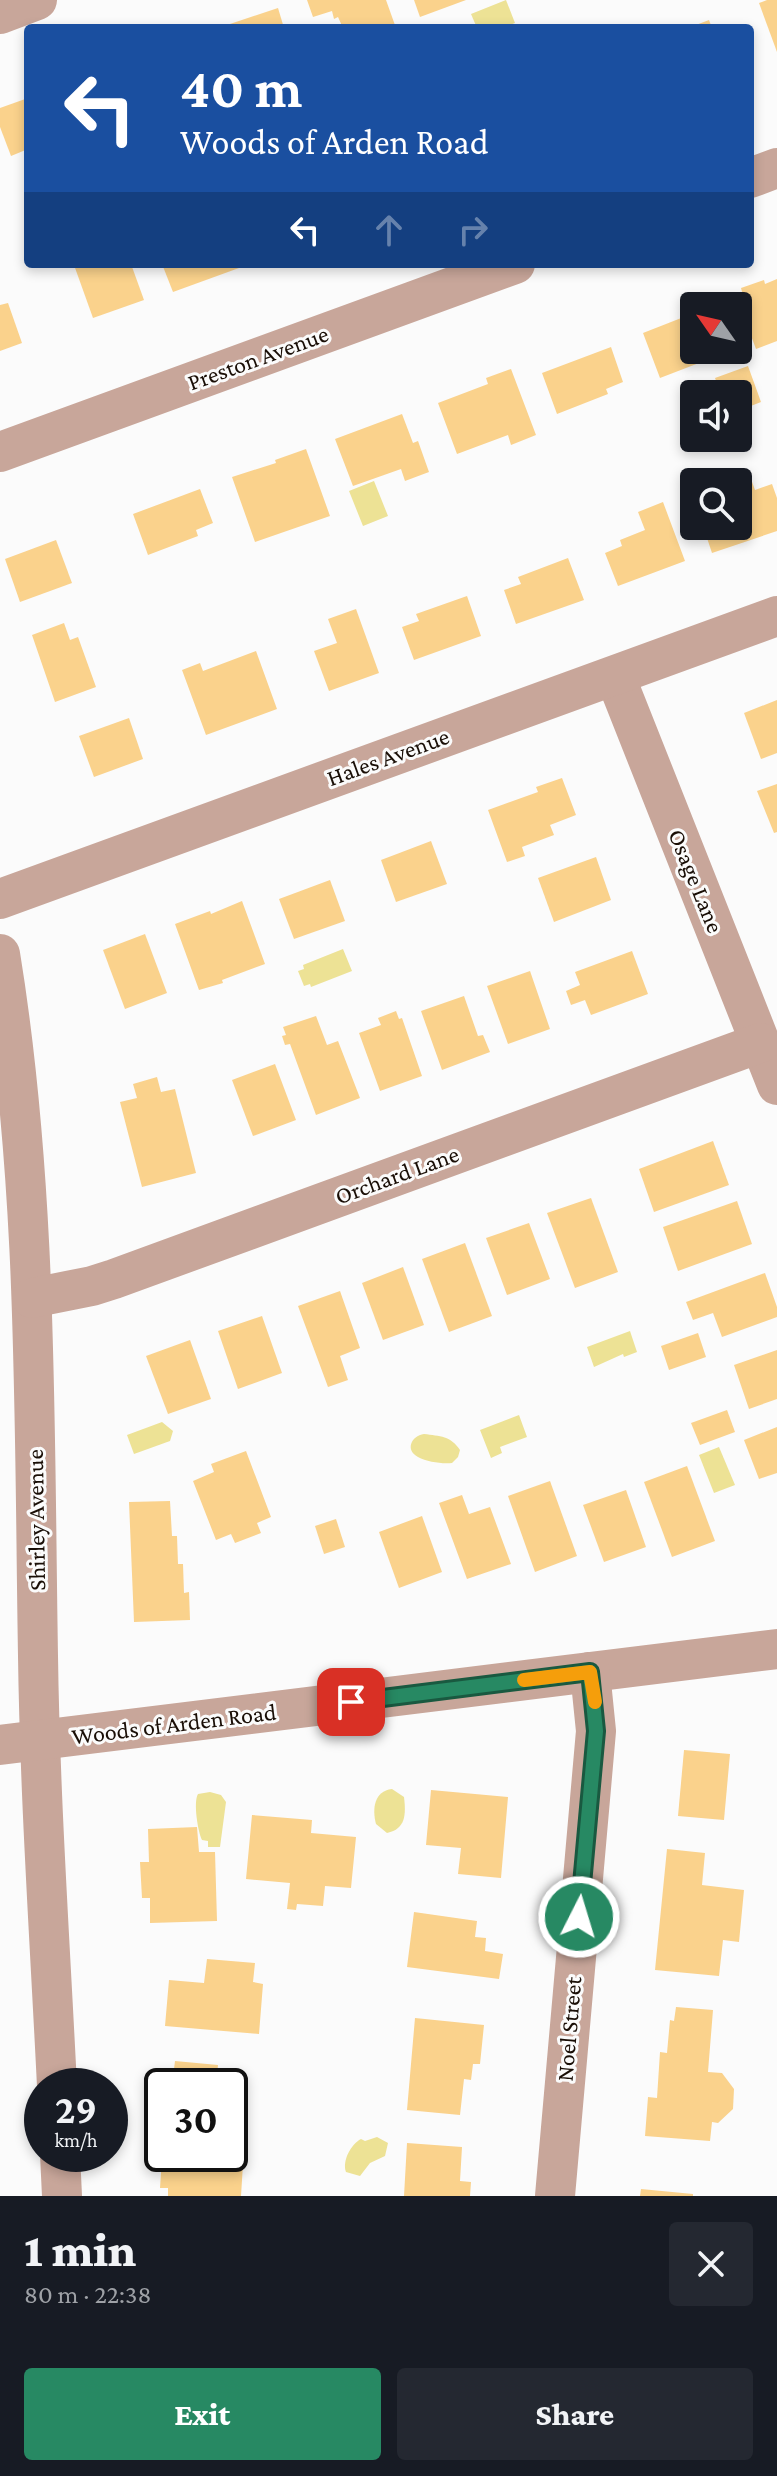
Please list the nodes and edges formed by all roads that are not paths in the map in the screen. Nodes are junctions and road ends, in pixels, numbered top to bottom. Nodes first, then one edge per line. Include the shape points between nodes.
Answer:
1 (37, 0) edge
2 (0, 14) edge
3 (777, 168) edge
4 (754, 177) edge
5 (504, 268) edge
6 (0, 452) edge
7 (777, 616) edge
8 (615, 676) junction
9 (0, 899) edge
10 (0, 954) edge
11 (760, 1043) junction
12 (777, 1085) edge
13 (32, 1298) junction
14 (777, 1649) edge
15 (590, 1672) junction
16 (40, 1740) junction
17 (0, 1745) edge
18 (56, 2068) edge
19 (61, 2172) edge
20 (62, 2196) edge
21 (555, 2196) edge

1 - 2 street
3 - 4 street
5 - 6 street, Preston Avenue
7 - 8 street, Hales Avenue
8 - 9 street, Hales Avenue
8 - 11 street, Osage Lane
10 - 13 street, Shirley Avenue via 23,1132
11 - 12 street, Osage Lane
11 - 13 street, Orchard Lane via 114,1279
13 - 16 street, Shirley Avenue
14 - 15 street, Woods of Arden Road
15 - 16 street, Woods of Arden Road
15 - 21 street, Noel Street via 596,1731
16 - 17 street, Woods of Arden Road
16 - 18 street, Shirley Avenue
19 - 20 street

